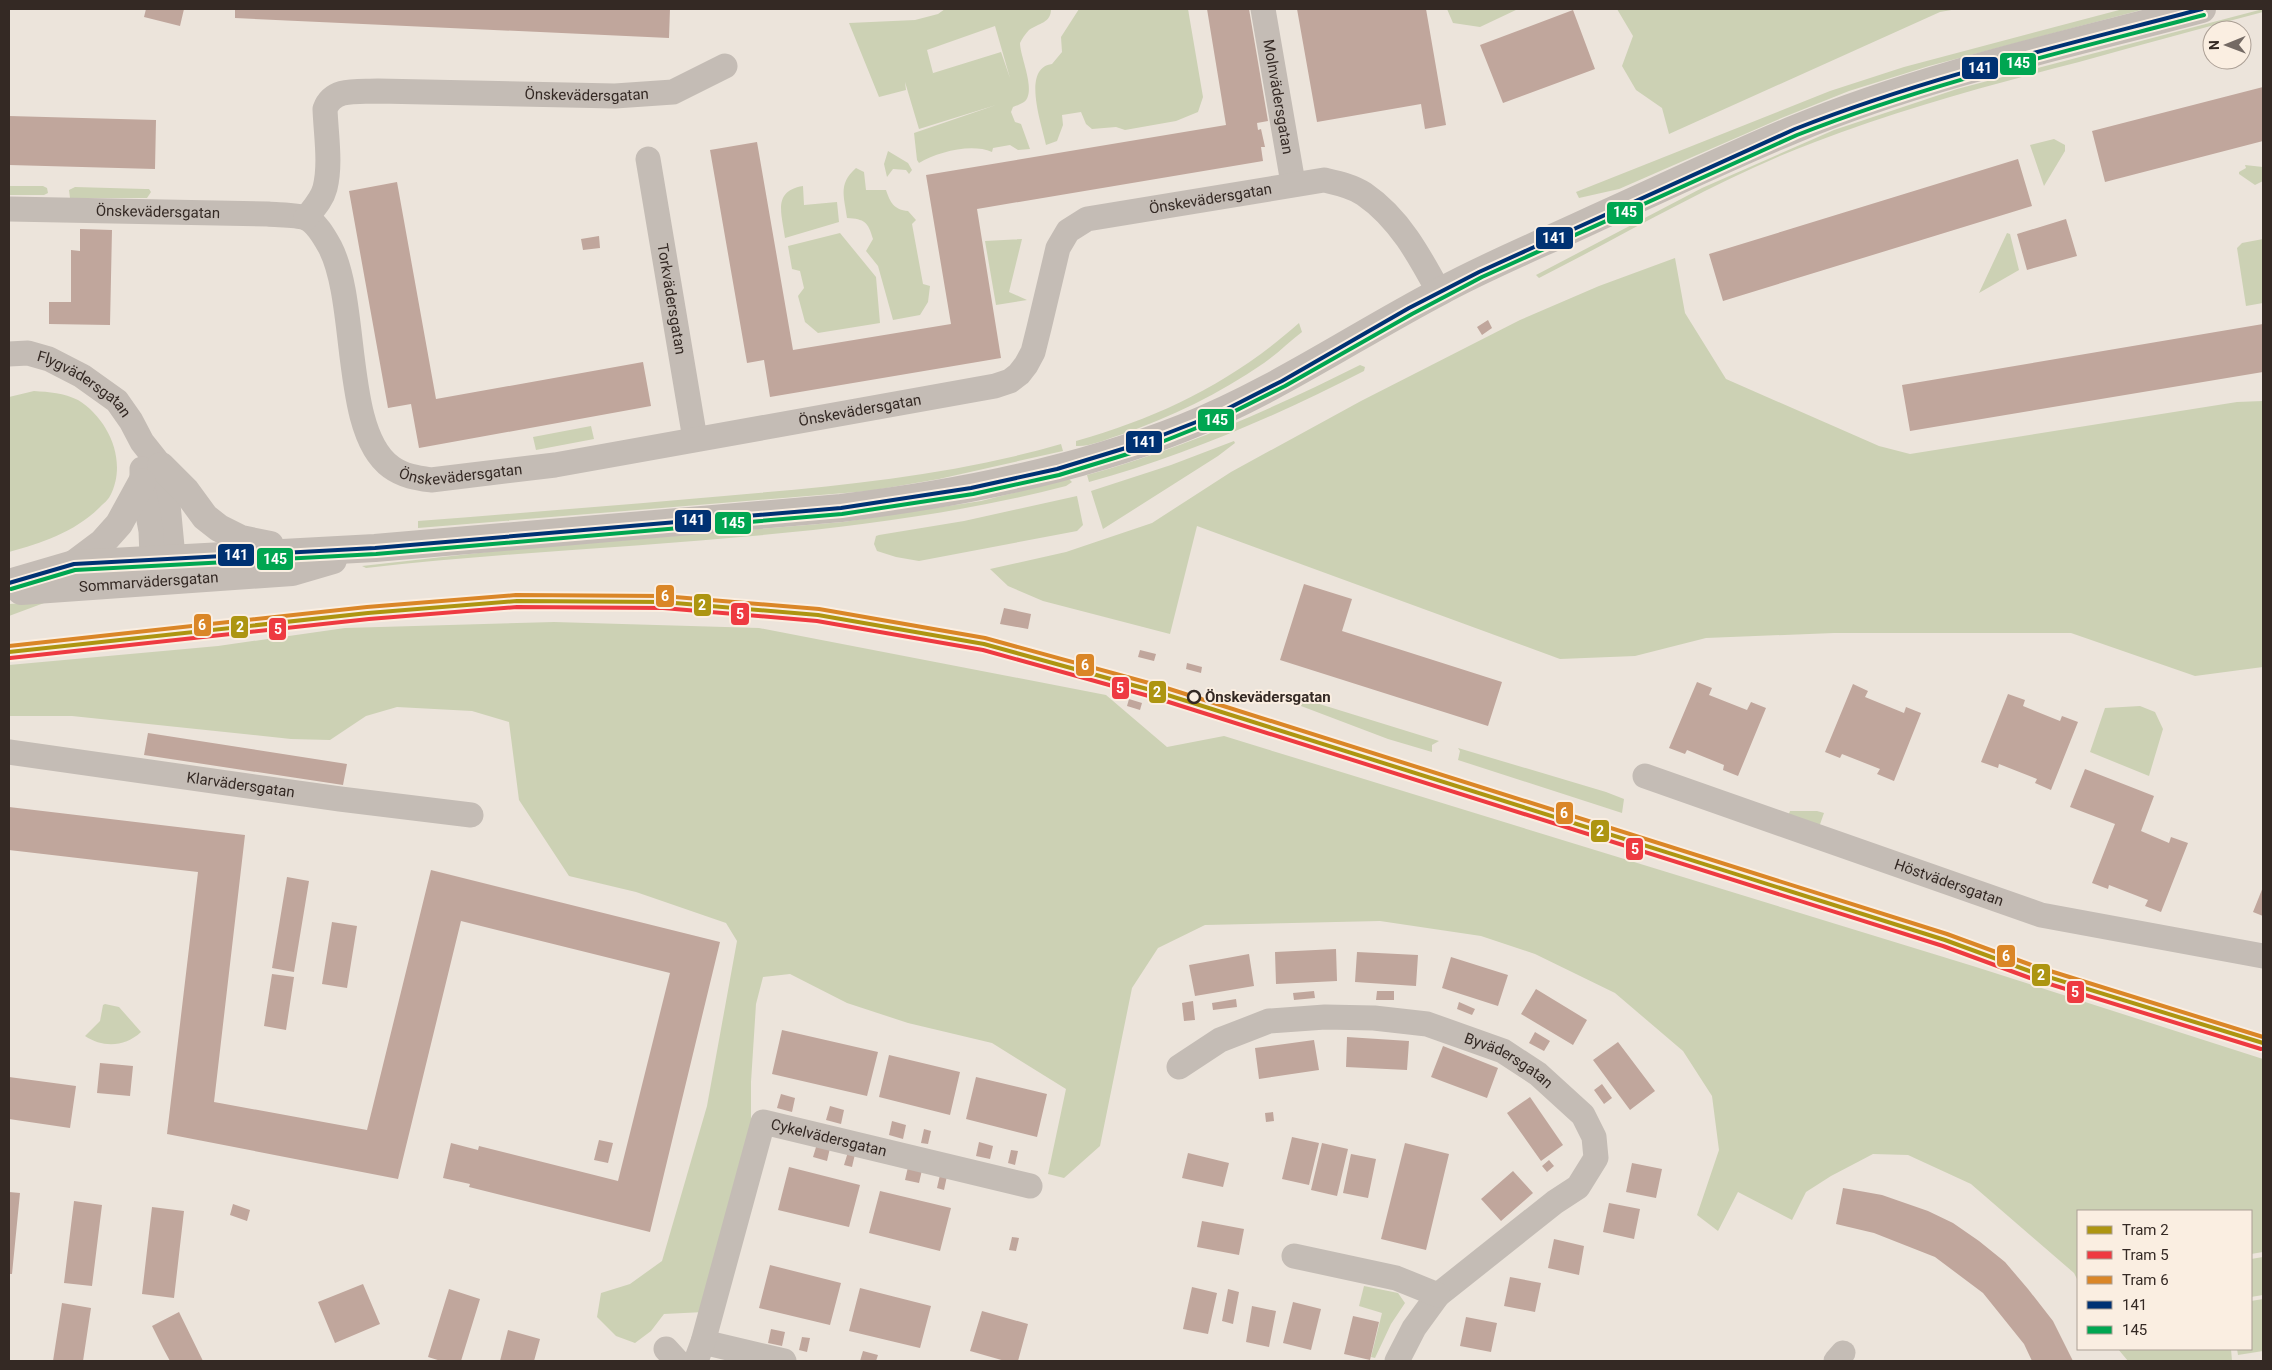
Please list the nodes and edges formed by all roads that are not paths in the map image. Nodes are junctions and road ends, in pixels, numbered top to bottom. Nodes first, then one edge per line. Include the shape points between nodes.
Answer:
1 (1263, 9) edge
2 (2202, 9) edge
3 (726, 66) dead end
4 (648, 159) dead end
5 (1293, 183) junction
6 (9, 209) edge
7 (306, 218) junction
8 (1439, 292) junction
9 (9, 354) edge
10 (695, 439) junction
11 (152, 474) junction
12 (375, 548) junction
13 (295, 551) junction
14 (74, 564) junction
15 (164, 571) junction
16 (9, 583) edge
17 (9, 591) edge
18 (9, 752) edge
19 (1645, 776) dead end
20 (471, 815) dead end
21 (2263, 956) edge
22 (1179, 1067) dead end
23 (1030, 1186) dead end
24 (1294, 1256) dead end
25 (1438, 1295) junction
26 (699, 1352) edge
27 (784, 1361) edge
28 (1397, 1361) edge

1 - 5 street, Molnvädersgatan
2 - 8 street, Sommarvädersgatan via 1918,85 1859,105 1795,129 1687,177
3 - 7 street, Önskevädersgatan via 673,92 615,96 378,91 335,95 326,110 327,172 324,190
4 - 10 street, Torkvädersgatan
5 - 8 street, Önskevädersgatan via 1324,180 1363,193 1399,226
5 - 10 street, Önskevädersgatan via 1087,219 1068,231 1058,248 1033,352 1019,374 1010,381
6 - 7 street, Önskevädersgatan via 268,214
7 - 10 street, Önskevädersgatan via 324,235 338,262 360,409 378,454 391,467 411,477 431,480 555,465
8 - 12 street, Sommarvädersgatan via 1246,399 1182,428 1122,449 979,487 908,500 800,512
9 - 11 street, Flygvädersgatan via 49,359 94,383 116,401 142,442
11 - 13 street via 186,491 219,528 241,539
11 - 14 street via 120,524 102,543
11 - 15 street, Flygvädersgatan via 167,494
12 - 13 street, Sommarvädersgatan
12 - 15 street, Sommarvädersgatan via 292,572
13 - 15 street, Sommarvädersgatan
14 - 15 street, Sommarvädersgatan
14 - 16 street, Sommarvädersgatan
15 - 17 street, Sommarvädersgatan
18 - 20 street, Klarvädersgatan
19 - 21 street, Höstvädersgatan via 2041,915
22 - 25 street, Byvädersgatan via 1220,1040 1269,1021 1374,1018 1427,1024 1503,1051 1562,1095 1583,1115 1594,1137 1596,1158 1578,1188 1555,1202
23 - 26 street, Cykelvädersgatan via 763,1122
24 - 25 street via 1396,1278
25 - 28 street, Byvädersgatan via 1414,1328
26 - 27 street, Cykelvädersgatan

